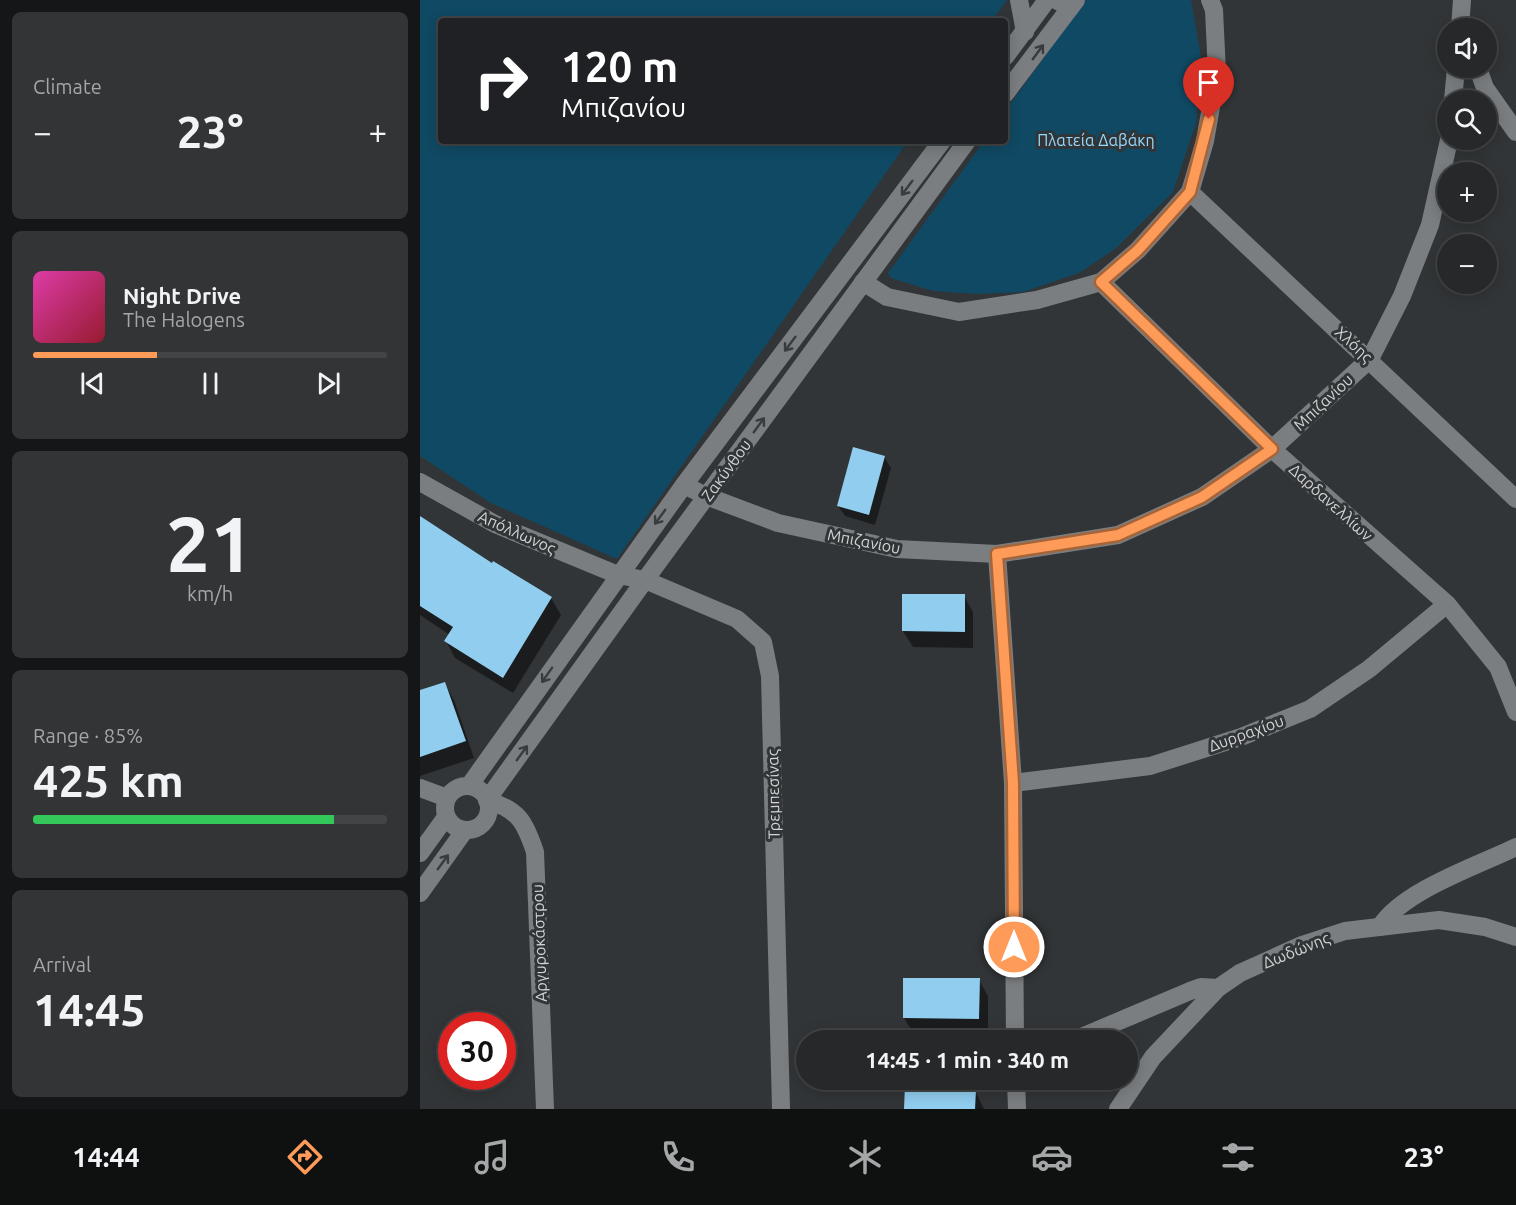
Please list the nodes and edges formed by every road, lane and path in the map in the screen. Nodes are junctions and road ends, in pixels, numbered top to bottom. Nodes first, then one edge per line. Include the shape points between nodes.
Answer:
1 (1019, 0) edge
2 (1047, 0) edge
3 (1210, 0) edge
4 (1462, 0) edge
5 (1067, 3) edge
6 (1461, 18) edge
7 (1025, 32) junction
8 (1008, 53) edge
9 (1482, 78) edge
10 (1008, 90) edge
11 (1516, 132) edge
12 (940, 144) edge
13 (966, 144) edge
14 (1447, 150) edge
15 (1190, 192) junction
16 (863, 282) junction
17 (1101, 282) junction
18 (1370, 359) junction
19 (1272, 449) junction
20 (420, 483) edge
21 (684, 485) junction
22 (706, 496) junction
23 (1516, 499) edge
24 (997, 554) junction
25 (618, 575) junction
26 (645, 580) junction
27 (1447, 604) junction
28 (1516, 712) edge
29 (1013, 783) junction
30 (469, 786) junction
31 (420, 788) edge
32 (447, 798) junction
33 (488, 800) junction
34 (446, 817) junction
35 (465, 830) junction
36 (1516, 847) edge
37 (420, 853) edge
38 (420, 893) edge
39 (1380, 927) junction
40 (1516, 938) edge
41 (1218, 988) junction
42 (1015, 1030) edge
43 (1098, 1030) edge
44 (1016, 1090) edge
45 (545, 1109) edge
46 (781, 1109) edge
47 (1017, 1109) edge
48 (1118, 1109) edge

1 - 7 street
2 - 7 street
3 - 15 street via 1214,10 1217,73 1205,141
4 - 6 street
10 -> 5 street
7 - 8 street
9 - 11 street
12 -> 21 street, Ζακύνθου
13 - 16 street, Ζακύνθου
14 - 18 street, Μπιζανίου via 1430,225 1402,296
15 - 17 street via 1138,250
15 - 18 street, Χλόης
16 - 17 street via 887,297 959,312 1037,300
22 -> 16 street, Ζακύνθου
17 - 19 street, Δαρδανελλίων
18 - 19 street, Μπιζανίου
18 - 23 street, Χλόης
19 - 24 street, Μπιζανίου via 1202,497 1118,535
19 - 27 street, Δαρδανελλίων
20 - 25 street, Απόλλωνος via 495,524
21 - 22 street, Μπιζανίου
21 -> 25 street, Ζακύνθου
22 - 24 street, Μπιζανίου via 778,523 897,549
22 - 26 street, Ζακύνθου
24 - 29 street
25 - 26 street, Τρεμπεσίνας
25 -> 30 street, Ζακύνθου
33 -> 26 street, Ζακύνθου
26 - 46 street, Τρεμπεσίνας via 736,619 763,642 770,676
27 - 28 street, Δαρδανελλίων via 1498,667
27 - 29 street, Δυρραχίου via 1369,669 1310,709 1241,737 1150,766
29 - 42 street
30 - 32 street via 458,787
30 - 33 street via 480,790
31 - 32 street
32 - 34 street
33 - 35 street via 484,822
33 - 45 street, Αργυροκάστρου via 524,821 536,852
34 - 35 street
34 - 37 street
38 -> 35 street
36 - 39 street via 1404,900
39 - 40 street, Δωδώνης via 1439,920 1485,927
39 - 41 street, Δωδώνης via 1345,931 1302,945 1240,973
41 - 43 street, Δωδώνης via 1201,987
41 - 48 street, Δωδώνης via 1153,1057
44 - 47 street

